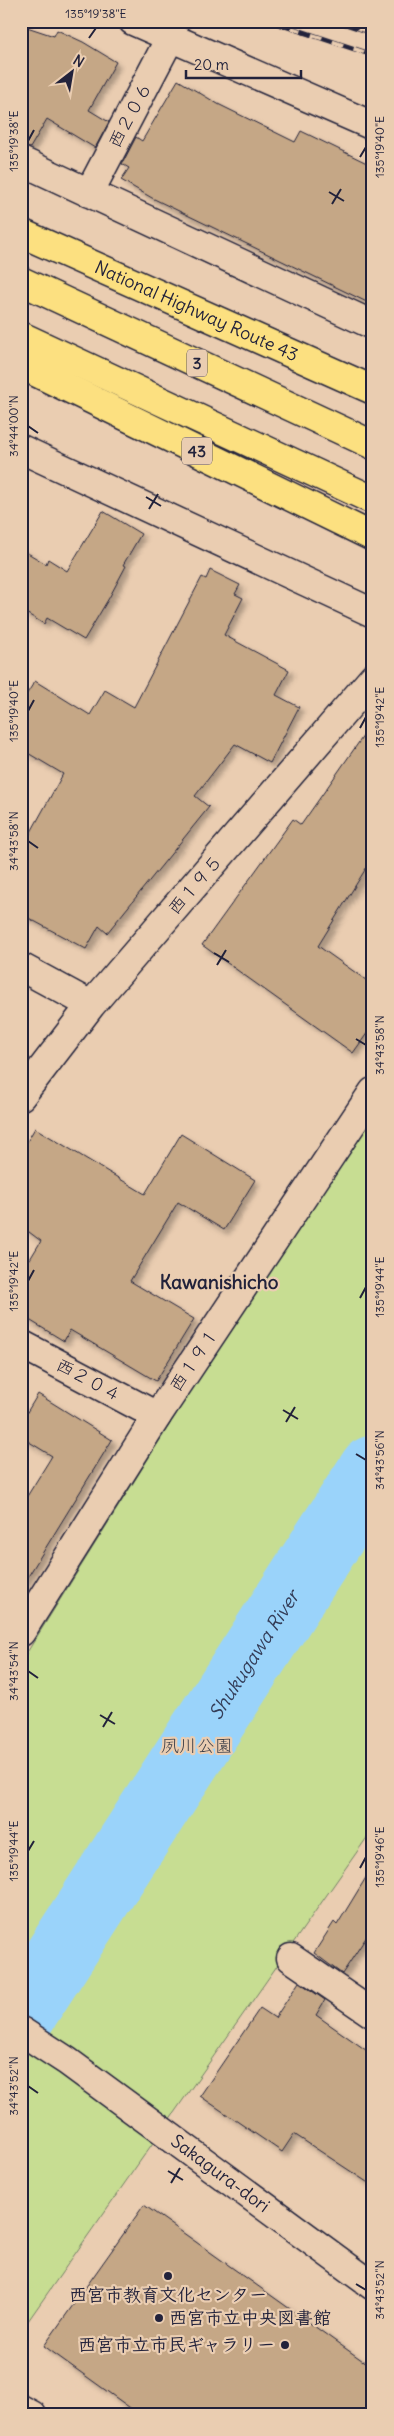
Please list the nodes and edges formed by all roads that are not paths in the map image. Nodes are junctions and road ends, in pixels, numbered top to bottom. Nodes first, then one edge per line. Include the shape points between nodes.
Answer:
1 (133, 21) edge
2 (170, 38) junction
3 (373, 126) edge
4 (21, 161) edge
5 (89, 192) junction
6 (21, 233) edge
7 (21, 272) edge
8 (21, 281) edge
9 (68, 302) junction
10 (373, 325) edge
11 (21, 336) edge
12 (21, 365) edge
13 (373, 390) edge
14 (373, 445) edge
15 (21, 449) edge
16 (373, 500) edge
17 (373, 537) edge
18 (373, 613) edge
19 (373, 678) edge
20 (21, 967) edge
21 (91, 1005) junction
22 (373, 1092) edge
23 (21, 1096) edge
24 (21, 1344) edge
25 (165, 1415) junction
26 (21, 1632) edge
27 (291, 1958) dead end
28 (373, 2014) edge
29 (21, 2031) edge
30 (373, 2286) edge
31 (21, 2408) edge
32 (32, 2415) edge

1 - 2 street
2 - 3 street
2 - 5 street, 西２０６
4 - 5 street
5 - 10 street
6 - 13 highway, National Highway Route 43
7 - 9 highway
8 - 9 highway, 3
9 - 14 highway, 3
11 - 16 highway
12 - 17 highway, 43
15 - 18 street
19 - 21 street, 西１９５
20 - 21 street
21 - 23 street, 西１９５
22 - 25 street, 西１９１
24 - 25 street, 西２０４
25 - 26 street, 西１９１
27 - 28 street
29 - 30 street, Sakagura-dori via 67,2061
31 - 32 street

